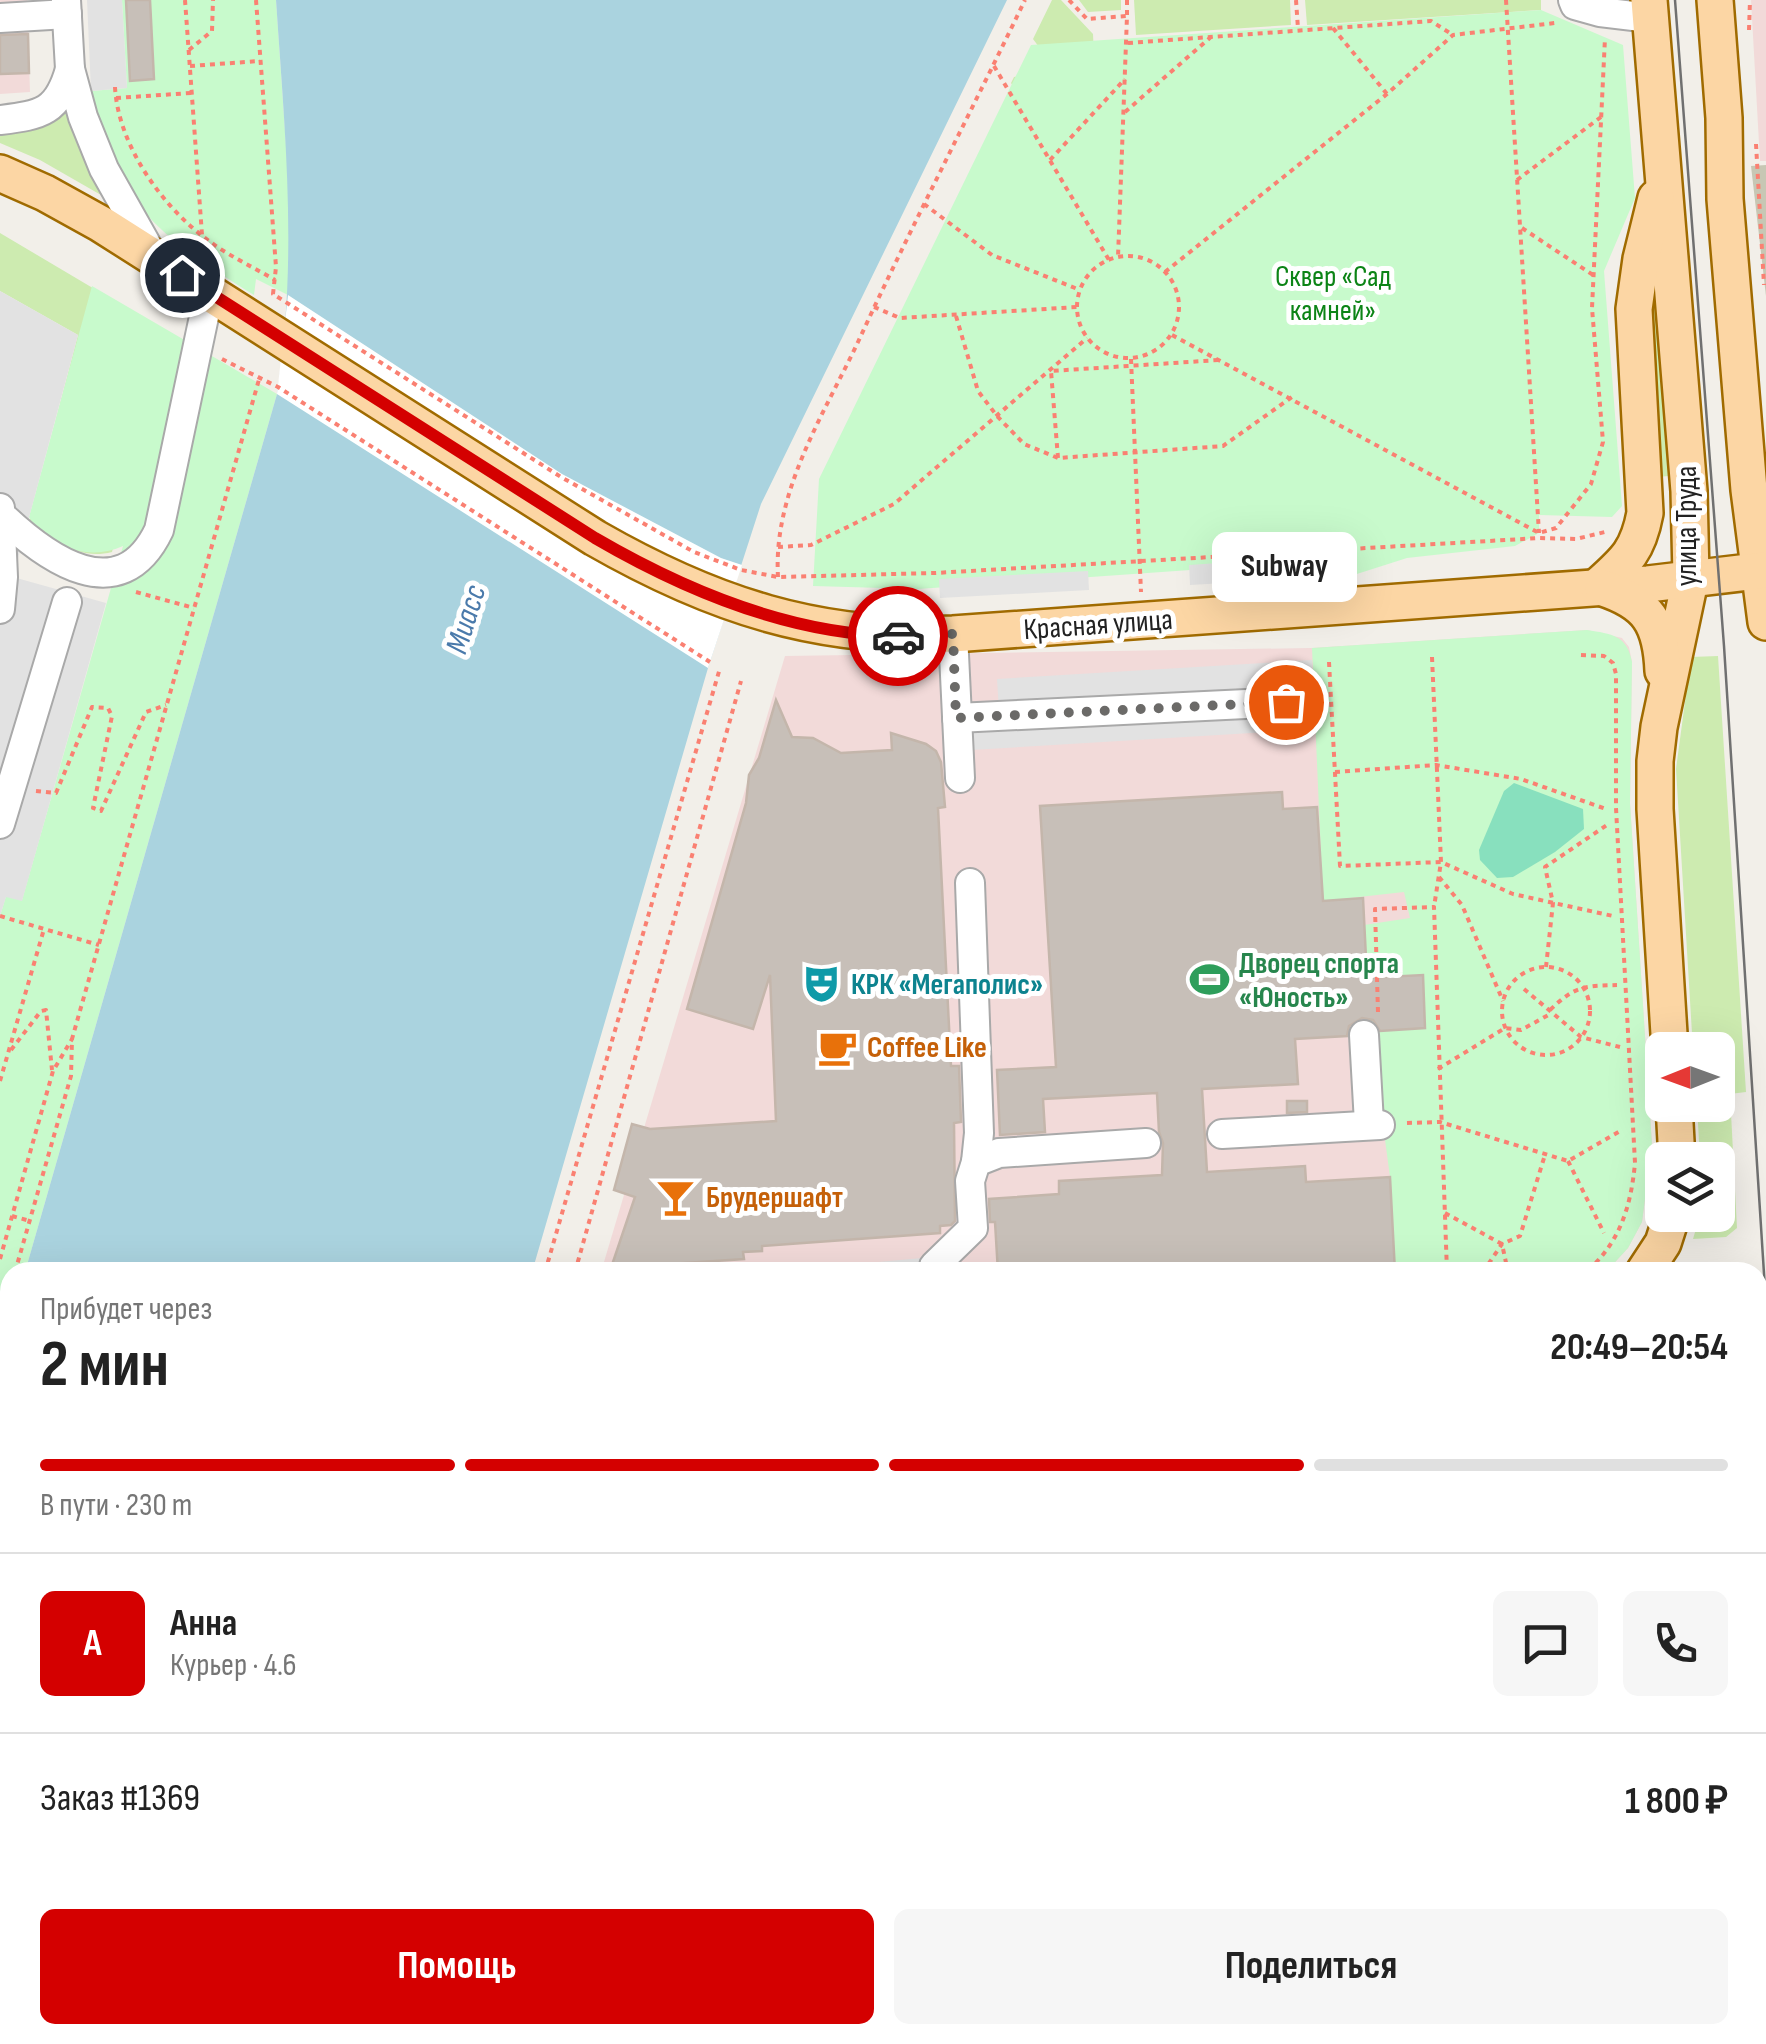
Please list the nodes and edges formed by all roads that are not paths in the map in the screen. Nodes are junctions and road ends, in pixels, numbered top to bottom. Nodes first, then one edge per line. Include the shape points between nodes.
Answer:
1 (1716, 0) edge
2 (67, 7) edge
3 (1650, 9) edge
4 (1566, 11) edge
5 (0, 18) edge
6 (70, 69) junction
7 (0, 120) edge
8 (0, 173) edge
9 (1663, 173) junction
10 (154, 257) junction
11 (210, 293) junction
12 (0, 501) edge
13 (1, 515) edge
14 (1, 557) edge
15 (62, 563) junction
16 (1764, 570) edge
17 (1692, 576) junction
18 (1598, 586) junction
19 (68, 602) dead end
20 (0, 608) edge
21 (1766, 622) edge
22 (953, 634) junction
23 (1286, 702) dead end
24 (956, 718) junction
25 (1659, 727) junction
26 (960, 778) dead end
27 (0, 824) edge
28 (970, 883) dead end
29 (1669, 1032) edge
30 (1364, 1036) dead end
31 (1222, 1134) dead end
32 (1146, 1144) dead end
33 (976, 1162) junction
34 (1666, 1232) edge
35 (938, 1262) edge
36 (1650, 1262) edge

1 - 16 main road, улица Труда via 1726,218 1749,490
2 - 5 street
2 - 6 street
3 - 4 street via 1600,12 1575,5
3 - 9 main road, улица Труда
6 - 7 street via 52,106
6 - 10 street via 104,170
8 - 10 main road, Красная улица
9 - 17 main road, улица Труда
9 - 18 main road via 1634,308 1645,513 1632,555
10 - 11 main road, Красная улица
11 - 15 street via 151,547 115,572
11 - 22 main road, Красная улица via 666,577 736,586 801,622 862,634
12 - 13 street
13 - 14 street
13 - 15 street
14 - 15 street
14 - 20 street
16 - 17 main road, Красная улица
16 - 21 main road, улица Труда
17 - 18 main road, Красная улица
17 - 25 main road, улица Труда
18 - 22 main road, Красная улица
18 - 25 main road via 1637,602 1654,625 1663,666
19 - 27 street
22 - 24 street
23 - 24 street
24 - 26 street
25 - 29 main road, улица Труда via 1654,808
28 - 33 street
30 - 31 street via 1374,1124
32 - 33 street via 999,1153
33 - 35 street via 970,1181 973,1228
34 - 36 main road

